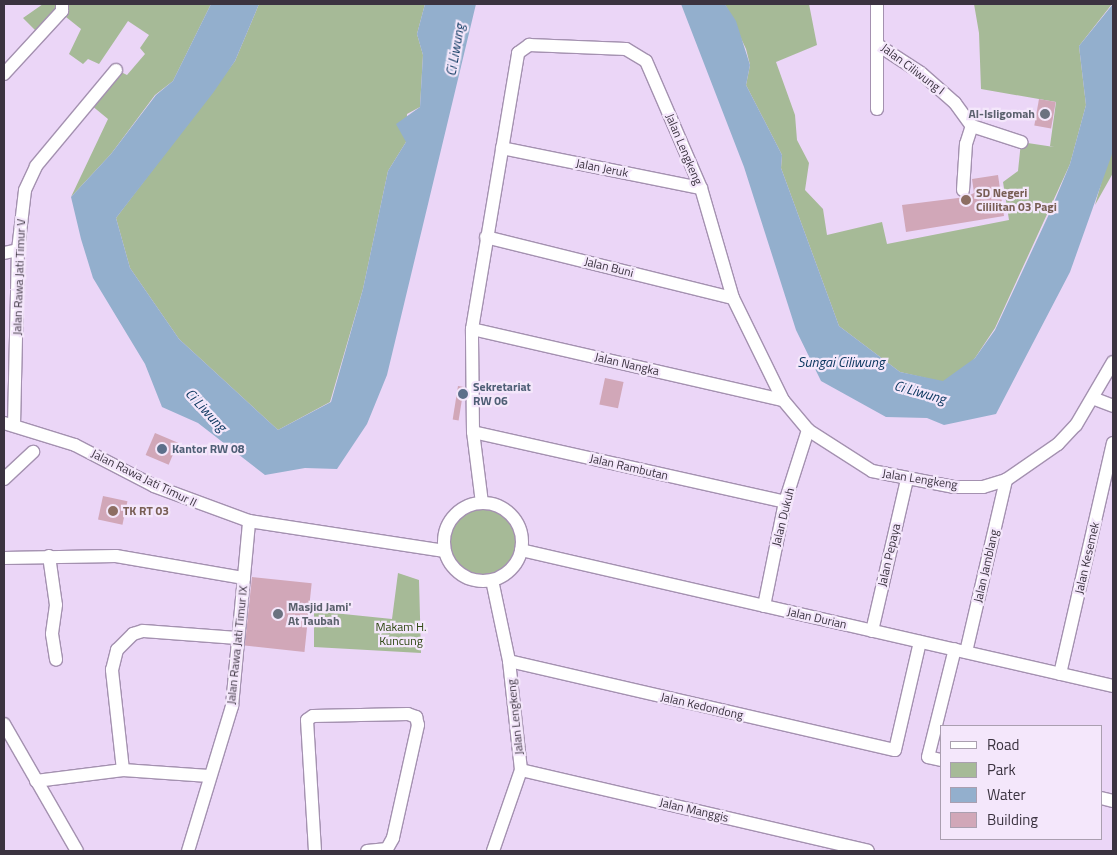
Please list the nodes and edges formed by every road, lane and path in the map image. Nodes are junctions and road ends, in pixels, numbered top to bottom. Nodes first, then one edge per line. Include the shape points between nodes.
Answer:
1 (62, 4) edge
2 (877, 4) edge
3 (878, 45) junction
4 (116, 70) dead end
5 (4, 74) edge
6 (877, 109) dead end
7 (972, 126) junction
8 (1021, 142) dead end
9 (502, 148) junction
10 (701, 188) junction
11 (963, 190) dead end
12 (486, 237) junction
13 (18, 250) junction
14 (4, 253) edge
15 (733, 298) junction
16 (472, 329) junction
17 (1113, 362) edge
18 (1095, 399) junction
19 (783, 400) junction
20 (1113, 406) edge
21 (9, 424) edge
22 (808, 430) junction
23 (473, 432) junction
24 (1113, 443) edge
25 (33, 452) dead end
26 (4, 479) edge
27 (907, 479) junction
28 (1006, 480) junction
29 (786, 502) junction
30 (482, 503) junction
31 (249, 521) junction
32 (439, 550) junction
33 (521, 550) junction
34 (49, 556) junction
35 (4, 558) edge
36 (244, 578) junction
37 (492, 580) junction
38 (764, 606) junction
39 (872, 631) junction
40 (238, 638) junction
41 (920, 642) junction
42 (960, 651) junction
43 (56, 660) dead end
44 (509, 661) junction
45 (1060, 674) junction
46 (1113, 686) edge
47 (4, 724) edge
48 (940, 760) edge
49 (123, 770) junction
50 (521, 770) junction
51 (209, 776) junction
52 (36, 781) junction
53 (77, 851) edge
54 (188, 851) edge
55 (315, 851) edge
56 (367, 851) edge
57 (494, 851) edge
58 (868, 851) edge

1 - 5 street via 62,10
2 - 3 street, Jalan Ciliwung I
3 - 6 street
3 - 7 street, Jalan Ciliwung I via 921,73 956,103
4 - 13 street, Jalan Rawa Jati Timur V via 36,166 25,190
7 - 8 street
7 - 11 street via 966,144
9 - 10 street, Jalan Jeruk
9 - 10 street, Jalan Lengkeng via 518,53 523,48 626,49 646,60
9 - 12 street, Jalan Lengkeng
10 - 15 street, Jalan Lengkeng
12 - 15 street, Jalan Buni
12 - 16 street, Jalan Lengkeng
13 - 14 street
13 - 21 street, Jalan Rawa Jati Timur V
15 - 19 street, Jalan Lengkeng
16 - 19 street, Jalan Nangka
16 - 23 street, Jalan Lengkeng
17 - 18 street, Jalan Lengkeng
18 - 20 street
18 - 28 street, Jalan Lengkeng via 1058,444
19 - 22 street, Jalan Lengkeng
21 - 31 street, Jalan Rawa Jati Timur II via 75,445 154,486
22 - 27 street, Jalan Lengkeng via 872,471
22 - 29 street, Jalan Dukuh
23 - 29 street, Jalan Rambutan
23 - 30 street, Jalan Lengkeng
24 - 45 street, Jalan Kesemek
25 - 26 street
27 - 28 street, Jalan Lengkeng via 954,487 983,486
27 - 39 street, Jalan Pepaya
28 - 42 street, Jalan Jamblang
29 - 38 street, Jalan Dukuh
30 - 32 street via 462,509 448,524
30 - 33 street via 496,505 517,523
31 - 32 street, Jalan Rawa Jati Timur II
31 - 36 street, Jalan Rawa Jati Timur IX
32 - 37 street via 462,576
33 - 37 street via 510,570
33 - 38 street, Jalan Durian
34 - 35 street
34 - 36 street via 144,559
34 - 43 street via 56,604 52,634
36 - 40 street, Jalan Rawa Jati Timur IX
37 - 44 street, Jalan Lengkeng
38 - 39 street, Jalan Durian
39 - 41 street, Jalan Durian
40 - 49 street via 143,631 133,634 117,650 112,670
40 - 51 street, Jalan Rawa Jati Timur IX via 232,706 223,742
41 - 42 street, Jalan Durian
41 - 44 street, Jalan Kedondong via 895,750
42 - 45 street, Jalan Durian
42 - 48 street, Jalan Jamblang via 928,757
44 - 50 street, Jalan Lengkeng
45 - 46 street, Jalan Durian
47 - 52 street
49 - 51 street
49 - 52 street
50 - 57 street, Jalan Lengkeng
50 - 58 street, Jalan Manggis
51 - 54 street, Jalan Rawa Jati Timur IX
52 - 53 street
55 - 56 street via 306,720 313,716 408,714 416,717 418,725 393,838 387,849

